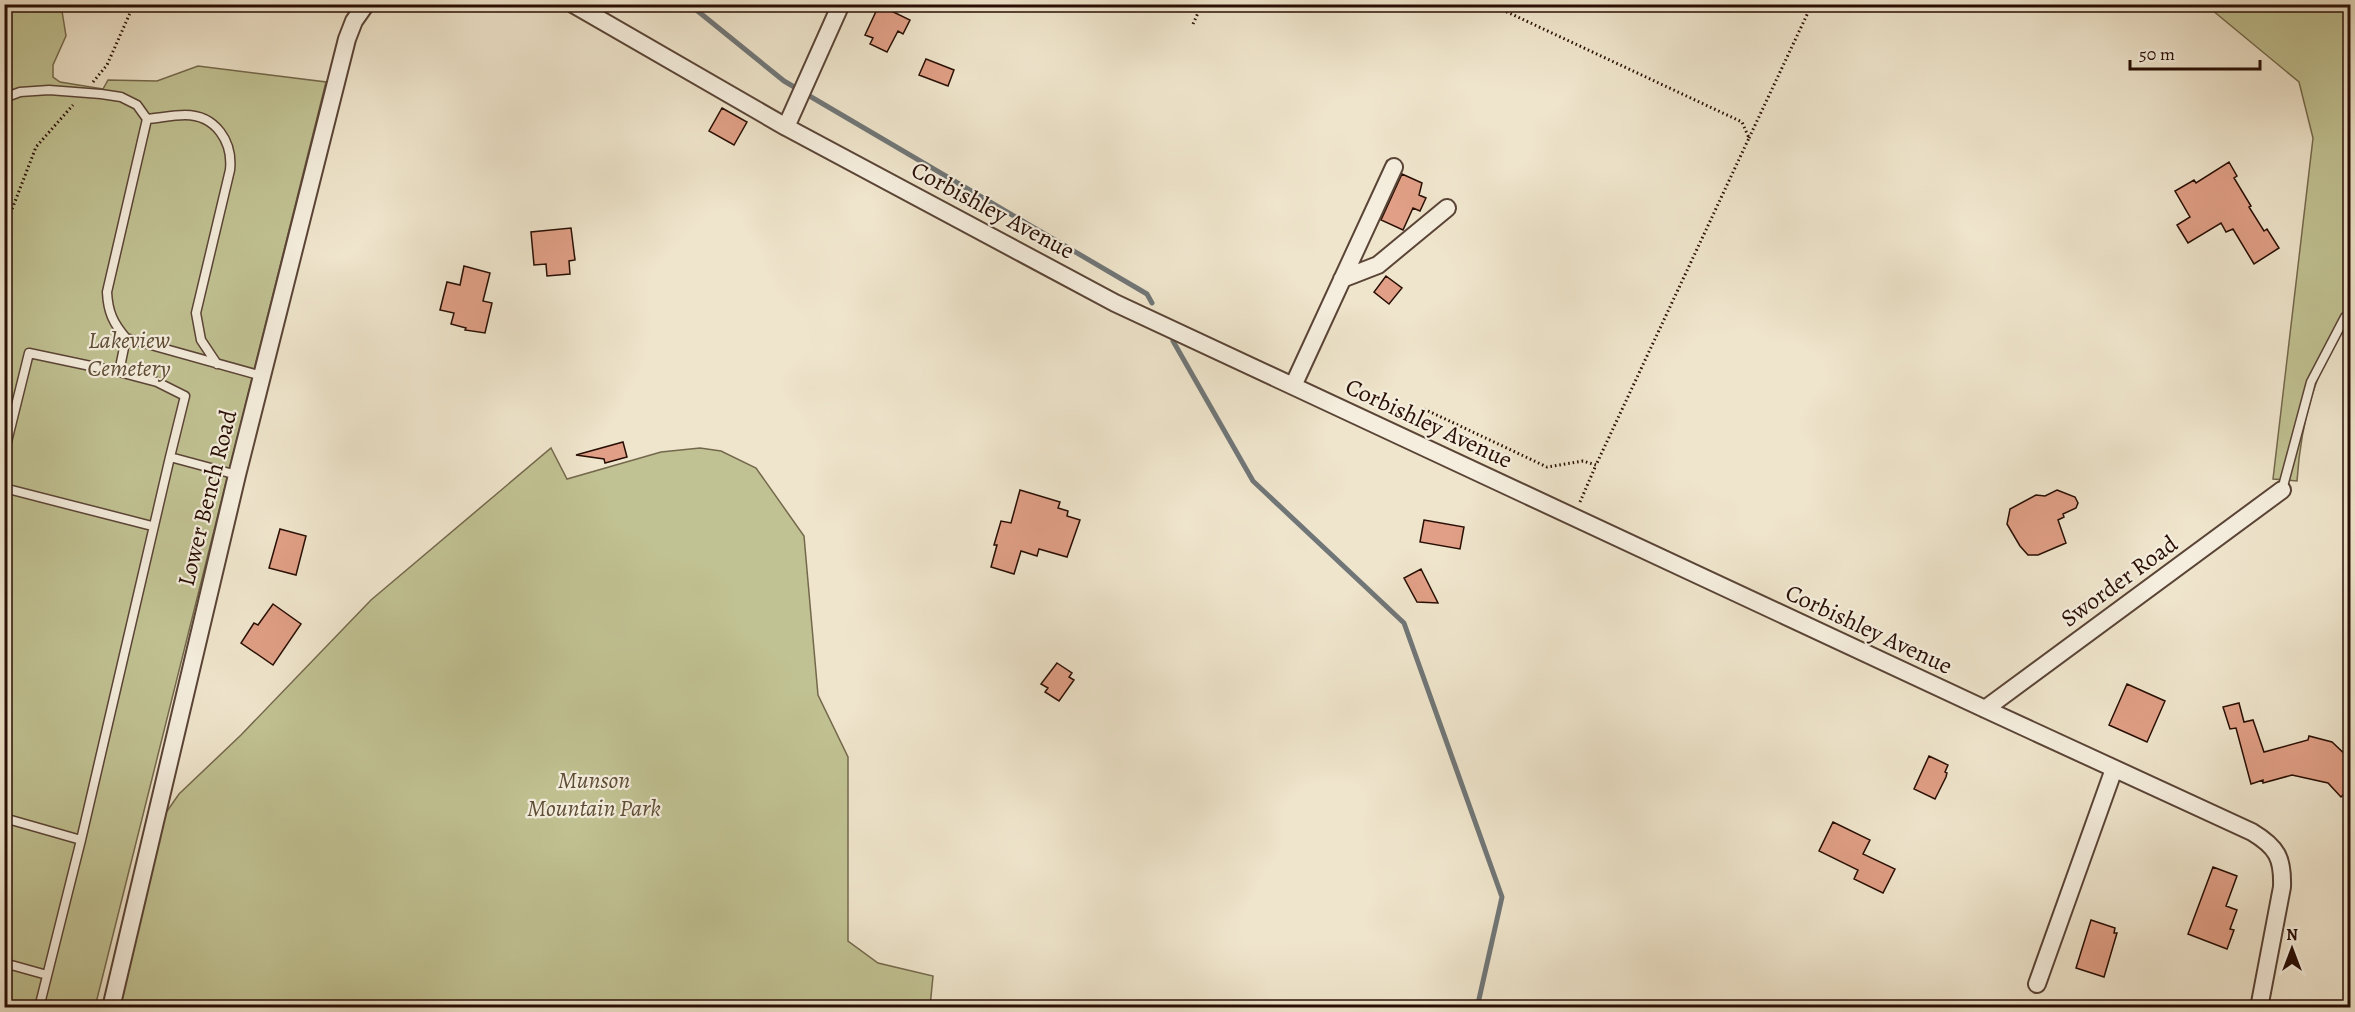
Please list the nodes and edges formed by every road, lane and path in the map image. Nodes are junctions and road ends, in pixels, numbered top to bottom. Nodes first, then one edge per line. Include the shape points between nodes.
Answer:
1 (134, 4) edge
2 (366, 4) edge
3 (573, 4) edge
4 (841, 4) edge
5 (1202, 4) edge
6 (1490, 4) edge
7 (1812, 4) edge
8 (1193, 24) dead end
9 (83, 93) junction
10 (4, 98) edge
11 (147, 119) junction
12 (786, 127) junction
13 (1749, 138) junction
14 (1394, 167) dead end
15 (1447, 208) dead end
16 (4, 230) edge
17 (1342, 279) junction
18 (2350, 314) edge
19 (126, 338) junction
20 (217, 364) junction
21 (118, 372) junction
22 (261, 376) junction
23 (1293, 386) junction
24 (1424, 409) dead end
25 (4, 454) edge
26 (170, 457) junction
27 (1596, 465) junction
28 (237, 475) junction
29 (4, 488) edge
30 (2282, 490) joint
31 (1574, 517) junction
32 (152, 526) junction
33 (1985, 710) junction
34 (2114, 769) junction
35 (4, 818) edge
36 (81, 840) junction
37 (4, 963) edge
38 (47, 975) junction
39 (2037, 984) dead end
40 (39, 1008) edge
41 (111, 1008) edge
42 (2259, 1008) edge

1 - 9 path via 107,65
2 - 22 street, Lower Bench Road via 347,39
3 - 12 street, Corbishley Avenue
4 - 12 street
5 - 8 path
6 - 13 path via 1742,122
7 - 13 path
9 - 10 lane via 49,90 20,92
9 - 11 lane via 121,97 137,105
9 - 16 path via 36,147
11 - 19 lane via 107,292 114,324
11 - 20 lane via 200,117 221,132 230,149 230,170 196,313 201,340
12 - 23 street, Corbishley Avenue via 1115,303
13 - 27 path
14 - 17 street
15 - 17 street via 1378,265
17 - 23 street
18 - 30 lane via 2311,382
19 - 20 lane
19 - 21 lane
20 - 22 lane
21 - 25 lane via 29,352
21 - 26 lane via 157,382 185,396
22 - 28 street, Lower Bench Road
23 - 31 street, Corbishley Avenue
24 - 27 path via 1547,467 1583,461
26 - 28 lane
26 - 32 lane
27 - 31 path
28 - 41 street, Lower Bench Road
29 - 32 lane
30 - 33 street, Sworder Road
31 - 33 street, Corbishley Avenue
32 - 36 lane
33 - 34 street, Corbishley Avenue
34 - 39 street
34 - 42 street, Corbishley Avenue via 2252,832 2278,854 2282,887
35 - 36 lane
36 - 38 lane
37 - 38 lane
38 - 40 lane

